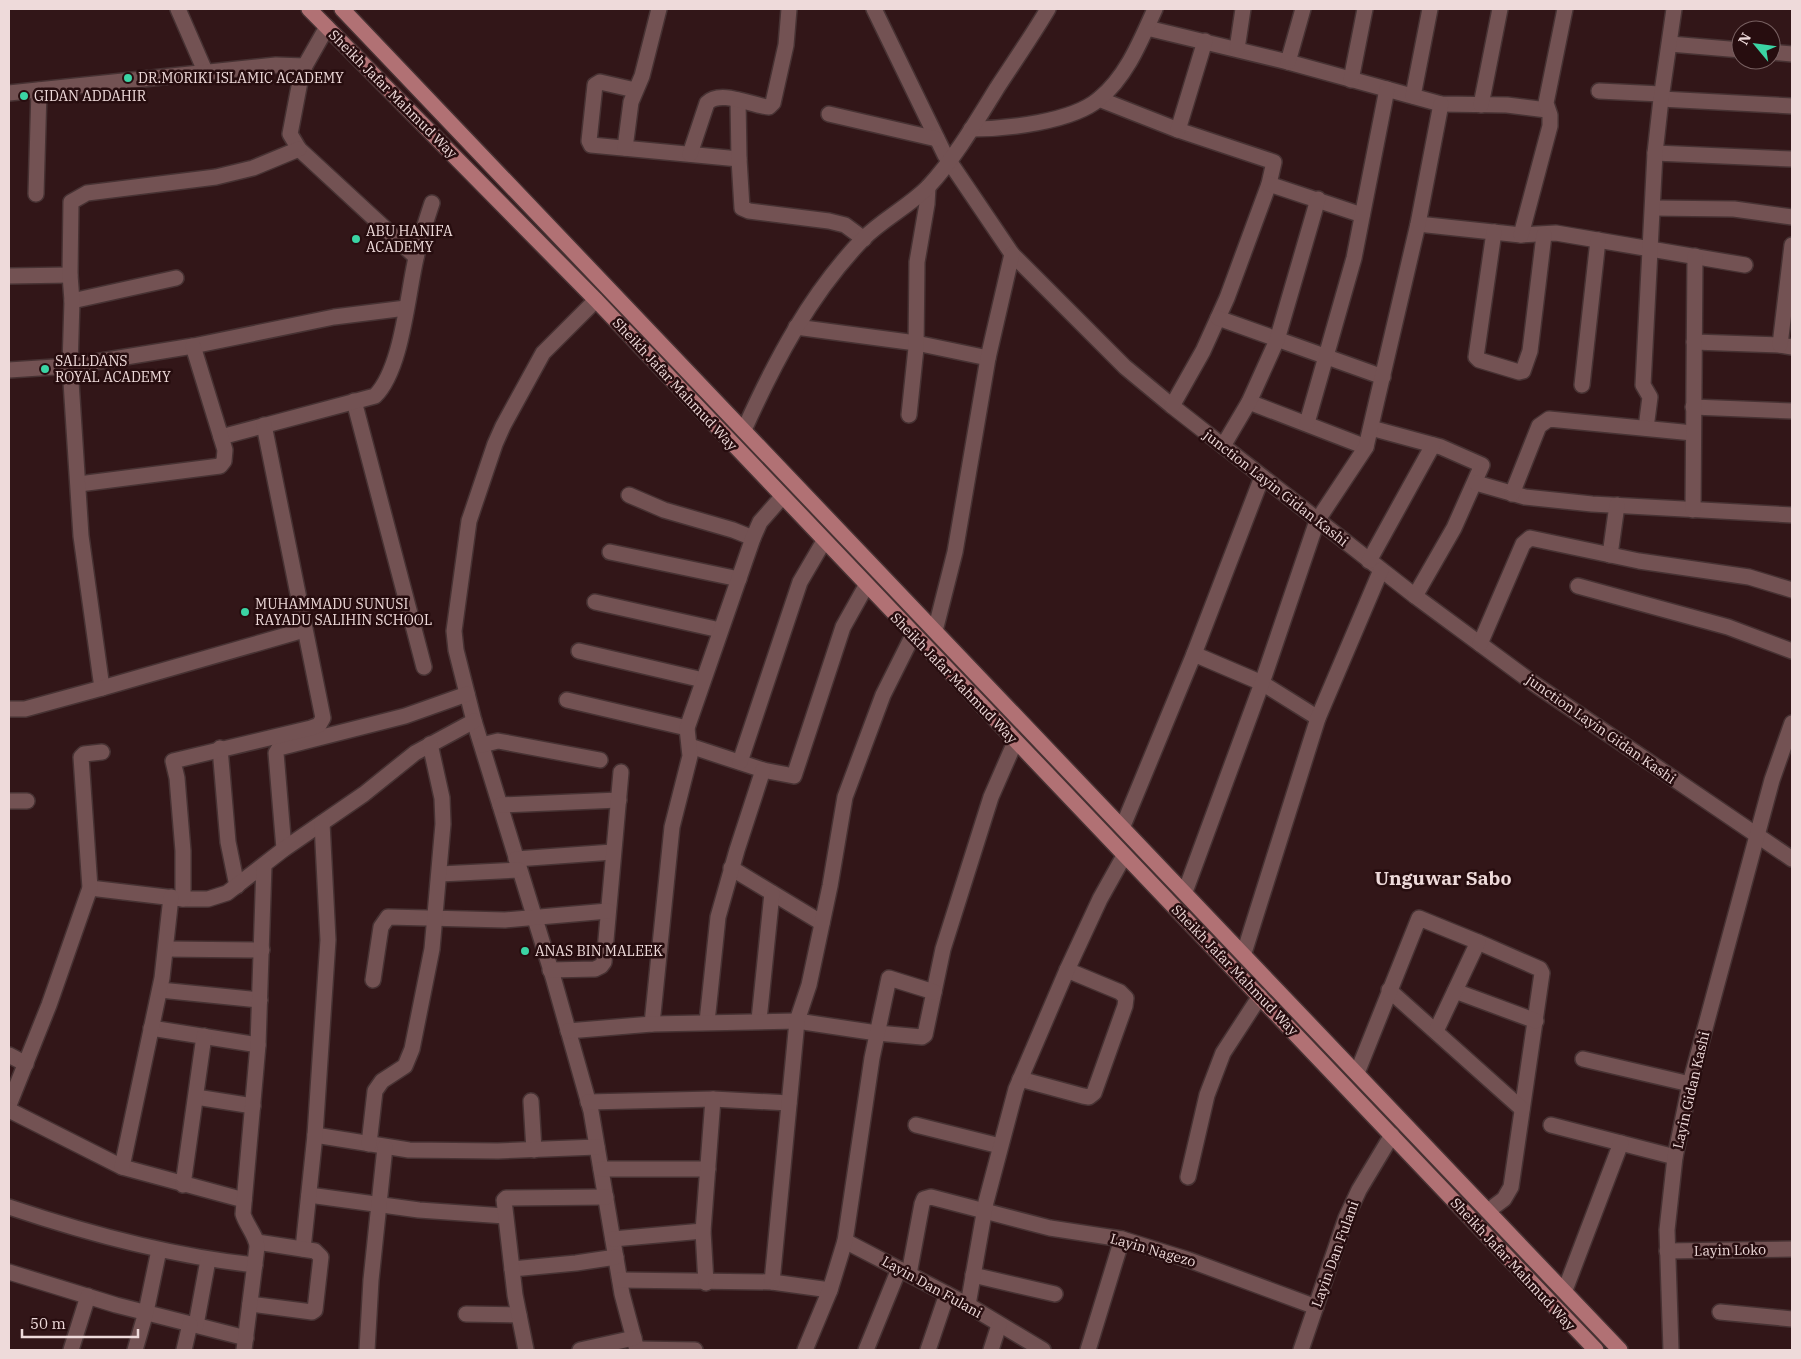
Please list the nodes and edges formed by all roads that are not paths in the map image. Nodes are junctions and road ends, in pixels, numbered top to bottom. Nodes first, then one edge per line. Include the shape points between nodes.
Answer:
1 (178, 9) edge
2 (309, 9) edge
3 (342, 9) edge
4 (659, 9) edge
5 (789, 9) edge
6 (874, 9) edge
7 (1048, 9) edge
8 (1155, 9) edge
9 (1244, 9) edge
10 (1303, 9) edge
11 (1365, 9) edge
12 (1430, 9) edge
13 (1500, 9) edge
14 (1565, 9) edge
15 (1674, 9) edge
16 (327, 27) junction
17 (1147, 28) junction
18 (1205, 41) junction
19 (1670, 44) junction
20 (1237, 49) junction
21 (1731, 49) edge
22 (1288, 62) junction
23 (305, 66) junction
24 (205, 72) junction
25 (1351, 80) junction
26 (1387, 89) junction
27 (39, 90) junction
28 (635, 90) junction
29 (1599, 91) dead end
30 (9, 93) edge
31 (1413, 96) junction
32 (1661, 96) junction
33 (1099, 99) junction
34 (738, 100) junction
35 (1441, 104) junction
36 (1481, 105) junction
37 (1792, 106) edge
38 (1547, 110) junction
39 (829, 114) dead end
40 (971, 129) junction
41 (1178, 130) junction
42 (937, 139) junction
43 (625, 148) junction
44 (299, 150) junction
45 (1655, 153) junction
46 (690, 154) junction
47 (738, 159) junction
48 (1792, 159) edge
49 (949, 160) junction
50 (1269, 184) junction
51 (928, 187) junction
52 (36, 194) dead end
53 (1318, 199) junction
54 (432, 203) dead end
55 (1653, 208) junction
56 (1362, 214) junction
57 (1792, 217) edge
58 (1418, 224) junction
59 (1494, 232) junction
60 (1521, 235) junction
61 (1544, 235) junction
62 (864, 239) junction
63 (1598, 240) junction
64 (1792, 245) edge
65 (1651, 248) junction
66 (1012, 254) junction
67 (1695, 256) junction
68 (416, 258) junction
69 (1745, 265) dead end
70 (70, 275) junction
71 (9, 276) edge
72 (176, 278) dead end
73 (596, 300) junction
74 (72, 301) junction
75 (406, 308) junction
76 (1218, 318) junction
77 (796, 327) junction
78 (1277, 340) junction
79 (1694, 342) junction
80 (916, 343) junction
81 (193, 346) junction
82 (1786, 346) edge
83 (1327, 356) junction
84 (988, 358) junction
85 (70, 366) junction
86 (9, 370) edge
87 (1383, 377) junction
88 (1582, 385) dead end
89 (354, 402) junction
90 (1248, 402) junction
91 (1172, 406) junction
92 (1693, 407) junction
93 (1792, 411) edge
94 (909, 415) dead end
95 (1307, 423) junction
96 (264, 425) junction
97 (1371, 428) junction
98 (1646, 428) junction
99 (744, 430) junction
100 (1693, 433) junction
101 (221, 436) junction
102 (1433, 444) junction
103 (1223, 446) junction
104 (1366, 447) junction
105 (1262, 477) junction
106 (1476, 483) junction
107 (79, 484) junction
108 (1512, 494) junction
109 (629, 495) dead end
110 (782, 497) junction
111 (1617, 505) junction
112 (1693, 510) junction
113 (1792, 515) edge
114 (1317, 521) junction
115 (753, 538) junction
116 (824, 542) junction
117 (610, 552) dead end
118 (1610, 555) junction
119 (1375, 566) junction
120 (738, 579) junction
121 (866, 586) junction
122 (1578, 586) dead end
123 (1792, 590) edge
124 (1415, 596) junction
125 (595, 602) dead end
126 (304, 630) junction
127 (720, 630) junction
128 (935, 631) junction
129 (913, 635) junction
130 (1480, 644) junction
131 (580, 651) dead end
132 (1792, 651) edge
133 (1194, 654) junction
134 (424, 667) dead end
135 (703, 680) junction
136 (1262, 683) junction
137 (102, 688) junction
138 (467, 694) junction
139 (567, 700) dead end
140 (9, 709) edge
141 (1318, 718) junction
142 (474, 721) junction
143 (1792, 723) edge
144 (686, 728) junction
145 (1015, 742) junction
146 (430, 744) junction
147 (482, 745) junction
148 (690, 746) junction
149 (220, 748) junction
150 (102, 752) dead end
151 (600, 760) dead end
152 (740, 762) junction
153 (763, 770) junction
154 (621, 772) dead end
155 (619, 800) junction
156 (9, 801) edge
157 (27, 802) dead end
158 (500, 805) junction
159 (322, 822) junction
160 (1123, 826) junction
161 (1757, 836) junction
162 (284, 849) junction
163 (613, 852) junction
164 (1124, 856) junction
165 (1792, 859) edge
166 (264, 865) junction
167 (518, 865) junction
168 (731, 868) junction
169 (440, 874) junction
170 (237, 886) junction
171 (90, 888) junction
172 (1185, 892) junction
173 (772, 893) junction
174 (177, 898) junction
175 (608, 911) junction
176 (533, 917) junction
177 (435, 919) junction
178 (822, 922) junction
179 (1478, 942) junction
180 (166, 948) junction
181 (262, 950) junction
182 (1244, 953) junction
183 (550, 970) junction
184 (1067, 970) junction
185 (373, 980) dead end
186 (160, 990) junction
187 (1390, 990) junction
188 (1455, 991) junction
189 (934, 992) junction
190 (1260, 996) junction
191 (260, 1000) junction
192 (759, 1020) junction
193 (797, 1021) junction
194 (1536, 1021) junction
195 (708, 1022) junction
196 (652, 1024) junction
197 (151, 1028) junction
198 (568, 1031) junction
199 (1436, 1031) junction
200 (877, 1033) junction
201 (204, 1036) junction
202 (258, 1045) junction
203 (9, 1055) edge
204 (1583, 1060) dead end
205 (26, 1064) junction
206 (1357, 1073) junction
207 (1020, 1079) junction
208 (1690, 1084) junction
209 (196, 1097) junction
210 (713, 1098) junction
211 (531, 1101) dead end
212 (588, 1102) junction
213 (790, 1103) junction
214 (9, 1105) edge
215 (253, 1106) junction
216 (1522, 1109) junction
217 (9, 1110) edge
218 (916, 1125) dead end
219 (1551, 1125) dead end
220 (315, 1135) junction
221 (1392, 1135) junction
222 (1621, 1143) junction
223 (369, 1144) junction
224 (1000, 1146) junction
225 (385, 1147) junction
226 (597, 1148) junction
227 (534, 1150) junction
228 (1675, 1157) junction
229 (122, 1167) junction
230 (601, 1169) junction
231 (708, 1169) junction
232 (1188, 1177) dead end
233 (184, 1185) junction
234 (309, 1195) junction
235 (606, 1197) junction
236 (244, 1200) junction
237 (380, 1203) junction
238 (9, 1207) edge
239 (1488, 1210) junction
240 (984, 1212) junction
241 (505, 1216) junction
242 (704, 1231) junction
243 (613, 1239) junction
244 (1122, 1239) junction
245 (845, 1241) junction
246 (257, 1242) junction
247 (303, 1249) junction
248 (1792, 1249) edge
249 (160, 1250) junction
250 (1667, 1251) junction
251 (616, 1257) junction
252 (208, 1260) junction
253 (255, 1265) junction
254 (512, 1269) junction
255 (904, 1271) junction
256 (9, 1272) edge
257 (973, 1275) junction
258 (620, 1280) junction
259 (772, 1282) junction
260 (706, 1283) junction
261 (830, 1290) junction
262 (1564, 1290) junction
263 (947, 1294) junction
264 (1055, 1294) dead end
265 (88, 1296) junction
266 (250, 1304) junction
267 (968, 1305) junction
268 (1316, 1307) junction
269 (146, 1312) junction
270 (1720, 1312) dead end
271 (466, 1314) dead end
272 (519, 1315) junction
273 (1792, 1319) edge
274 (193, 1324) junction
275 (999, 1325) junction
276 (245, 1344) edge
277 (636, 1346) edge
278 (71, 1350) edge
279 (135, 1350) edge
280 (184, 1350) edge
281 (367, 1350) edge
282 (526, 1350) edge
283 (580, 1350) edge
284 (695, 1350) edge
285 (805, 1350) edge
286 (866, 1350) edge
287 (928, 1350) edge
288 (991, 1350) edge
289 (1043, 1350) edge
290 (1088, 1350) edge
291 (1301, 1350) edge
292 (1596, 1350) edge
293 (1620, 1350) edge
294 (1671, 1350) edge

1 - 24 street
2 - 16 main road, Sheikh Jafar Mahmud Way
3 - 99 main road, Sheikh Jafar Mahmud Way
4 - 28 street via 642,76
5 - 34 street via 786,45 773,102 769,107
6 - 42 street, junction Layin Gidan Kashi
7 - 40 street
8 - 17 street
9 - 20 street
10 - 22 street
11 - 25 street
12 - 31 street
13 - 36 street
14 - 38 street
15 - 19 street
16 - 23 street
16 - 73 main road, Sheikh Jafar Mahmud Way
17 - 18 street
17 - 33 street via 1121,74
18 - 20 street
18 - 41 street
19 - 21 street
19 - 32 street
20 - 22 street
22 - 25 street
23 - 24 street via 276,64
23 - 44 street via 290,134
24 - 27 street
25 - 26 street
26 - 31 street
26 - 56 street
27 - 30 street
27 - 52 street
28 - 43 street
28 - 43 street via 600,82 594,85 589,141 595,146
29 - 32 street
31 - 35 street
32 - 37 street
32 - 45 street
33 - 40 street via 1061,116 991,129
33 - 41 street
34 - 46 street via 717,98 707,103
34 - 47 street
35 - 36 street
35 - 58 street
36 - 38 street
38 - 60 street via 1550,126
39 - 42 street
40 - 49 street
41 - 50 street via 1270,160 1275,166
42 - 49 street, junction Layin Gidan Kashi
43 - 46 street
44 - 68 street
44 - 70 street via 252,168 216,177 76,197 71,202
45 - 48 street
45 - 55 street
46 - 47 street
47 - 62 street via 742,208 846,225
49 - 51 street
49 - 66 street, junction Layin Gidan Kashi
50 - 53 street
50 - 76 street
51 - 62 street
51 - 80 street via 917,262
53 - 56 street
53 - 78 street
54 - 68 street
55 - 57 street via 1734,209
55 - 65 street
56 - 83 street via 1354,258
58 - 59 street
58 - 87 street
59 - 60 street
59 - 61 street via 1476,357 1519,372 1527,364 1530,351
60 - 61 street
61 - 63 street via 1556,233
62 - 77 street via 828,278
63 - 65 street
63 - 88 street
64 - 82 street
65 - 67 street
65 - 98 street via 1643,384 1650,397
66 - 84 street
66 - 91 street, junction Layin Gidan Kashi via 1095,338
67 - 69 street
67 - 79 street
68 - 75 street
70 - 71 street
70 - 74 street
72 - 74 street
73 - 110 main road, Sheikh Jafar Mahmud Way
73 - 138 street via 544,353 503,426 483,477 466,539 454,631
74 - 85 street
75 - 81 street via 334,317
75 - 89 street via 395,360 385,386 375,396
76 - 78 street
76 - 91 street
77 - 80 street
77 - 99 street
78 - 83 street
78 - 90 street
79 - 82 street
79 - 92 street
80 - 84 street
80 - 94 street
81 - 85 street
81 - 101 street
83 - 87 street
83 - 95 street
84 - 128 street via 956,552
85 - 86 street
85 - 107 street
87 - 97 street
89 - 96 street
89 - 134 street
90 - 95 street
90 - 103 street
91 - 103 street, junction Layin Gidan Kashi
92 - 93 street
92 - 100 street
95 - 104 street
96 - 101 street
96 - 126 street
97 - 102 street
97 - 104 street
98 - 100 street
98 - 108 street via 1549,419 1539,426
99 - 128 main road, Sheikh Jafar Mahmud Way
100 - 112 street
101 - 107 street via 225,450 220,466
102 - 106 street via 1480,462 1482,468
102 - 119 street
103 - 105 street, junction Layin Gidan Kashi
104 - 114 street
105 - 114 street, junction Layin Gidan Kashi
105 - 133 street
106 - 108 street
106 - 124 street
107 - 137 street via 81,536
108 - 111 street
109 - 115 street via 664,510
110 - 115 street via 760,522
110 - 116 main road, Sheikh Jafar Mahmud Way
111 - 112 street
111 - 118 street
112 - 113 street
114 - 119 street, junction Layin Gidan Kashi
114 - 136 street
115 - 120 street
116 - 121 main road, Sheikh Jafar Mahmud Way
116 - 152 street via 800,582
117 - 120 street
118 - 123 street via 1749,577
118 - 130 street via 1525,539
119 - 124 street, junction Layin Gidan Kashi
119 - 141 street
120 - 127 street
121 - 129 main road, Sheikh Jafar Mahmud Way
121 - 153 street via 843,627 794,776
122 - 132 street via 1728,627
124 - 130 street, junction Layin Gidan Kashi
125 - 127 street
126 - 137 street
126 - 149 street via 323,718 320,725
127 - 135 street
128 - 160 main road, Sheikh Jafar Mahmud Way
129 - 145 main road, Sheikh Jafar Mahmud Way
129 - 178 street via 883,695 848,789
130 - 161 street, junction Layin Gidan Kashi
131 - 135 street
133 - 136 street
133 - 160 street
135 - 144 street
136 - 141 street
136 - 172 street
137 - 140 street via 25,709
138 - 142 street
138 - 162 street via 405,716 279,748 276,754
139 - 144 street
141 - 182 street
142 - 146 street
142 - 147 street
143 - 161 street, Layin Gidan Kashi
144 - 148 street
145 - 164 main road, Sheikh Jafar Mahmud Way
145 - 189 street via 991,797 943,949
146 - 159 street
146 - 169 street via 442,798
147 - 151 street via 498,741
147 - 158 street
148 - 152 street
148 - 196 street via 672,827
149 - 170 street via 228,842
149 - 174 street via 175,760 172,764 176,771 183,851
150 - 171 street via 81,757
152 - 153 street
153 - 168 street
154 - 155 street
155 - 158 street
155 - 163 street
156 - 157 street
158 - 167 street
159 - 162 street
159 - 220 street via 328,940
160 - 172 main road, Sheikh Jafar Mahmud Way
161 - 165 street, junction Layin Gidan Kashi
161 - 208 street, Layin Gidan Kashi
162 - 166 street
163 - 167 street
163 - 175 street
164 - 184 street
164 - 190 main road, Sheikh Jafar Mahmud Way
166 - 170 street
166 - 181 street
167 - 169 street
167 - 176 street
168 - 173 street
168 - 195 street via 715,933
169 - 177 street
170 - 174 street via 221,896 208,899
171 - 174 street
171 - 205 street
172 - 182 main road, Sheikh Jafar Mahmud Way
173 - 178 street
173 - 192 street
174 - 180 street
175 - 176 street
175 - 183 street via 601,966
176 - 177 street
176 - 183 street
177 - 185 street via 388,917 384,921
177 - 223 street via 412,1049 405,1066 382,1081 375,1091
178 - 193 street via 809,985
179 - 187 street via 1418,918
179 - 188 street
179 - 194 street via 1540,968 1542,981
180 - 181 street
180 - 186 street
181 - 191 street
182 - 206 main road, Sheikh Jafar Mahmud Way
183 - 198 street
184 - 207 street
184 - 207 street via 1120,992 1126,998 1094,1093 1089,1098
186 - 191 street
186 - 197 street
187 - 199 street
187 - 206 street
188 - 194 street
188 - 199 street
189 - 200 street via 925,1035
189 - 200 street via 889,978
190 - 221 main road, Sheikh Jafar Mahmud Way
190 - 232 street via 1223,1053 1207,1095
191 - 202 street
192 - 193 street
192 - 195 street
193 - 200 street
193 - 213 street
194 - 216 street
195 - 196 street
196 - 198 street
197 - 201 street
197 - 229 street
198 - 212 street
199 - 216 street
200 - 245 street
201 - 202 street
201 - 209 street
202 - 215 street
203 - 205 street
204 - 208 street
205 - 214 street
206 - 239 main road, Sheikh Jafar Mahmud Way
207 - 224 street
208 - 228 street, Layin Gidan Kashi
209 - 215 street
209 - 233 street
210 - 212 street
210 - 213 street
210 - 231 street
211 - 227 street
212 - 226 street
213 - 259 street
215 - 236 street
216 - 239 street via 1510,1187 1504,1199
217 - 229 street
218 - 224 street
219 - 222 street
220 - 223 street
220 - 234 street
221 - 268 street, Layin Dan Fulani via 1359,1190 1339,1235
221 - 292 main road, Sheikh Jafar Mahmud Way
222 - 228 street
222 - 262 street
223 - 225 street
224 - 240 street
225 - 227 street via 409,1150
225 - 237 street
226 - 227 street
226 - 230 street
228 - 250 street, Layin Gidan Kashi
229 - 233 street
230 - 231 street
230 - 235 street
231 - 242 street
233 - 236 street
234 - 237 street
234 - 247 street
235 - 241 street via 506,1198 503,1202
235 - 243 street
236 - 246 street via 246,1225
237 - 241 street via 419,1210
237 - 281 street
238 - 249 street
239 - 262 main road, Sheikh Jafar Mahmud Way
240 - 244 street, Layin Nagezo via 1050,1228
240 - 255 street, Layin Nagezo via 931,1197 924,1199
240 - 257 street
241 - 254 street
242 - 243 street
242 - 260 street
243 - 251 street
244 - 268 street, Layin Nagezo
244 - 290 street
245 - 255 street, Layin Dan Fulani
245 - 261 street
246 - 247 street
246 - 253 street
247 - 266 street via 315,1251 321,1257 315,1310 308,1312
248 - 250 street, Layin Loko
249 - 252 street
249 - 269 street
250 - 294 street, Layin Gidan Kashi
251 - 254 street
251 - 258 street
252 - 253 street
252 - 274 street
253 - 266 street
254 - 272 street
255 - 263 street, Layin Dan Fulani
255 - 286 street
256 - 265 street
257 - 264 street
257 - 267 street
258 - 260 street
258 - 277 street
259 - 260 street
259 - 261 street
261 - 285 street
262 - 293 main road, Sheikh Jafar Mahmud Way
263 - 267 street, Layin Dan Fulani
263 - 287 street
265 - 269 street
265 - 278 street
266 - 276 street
267 - 275 street, Layin Dan Fulani
268 - 291 street, Layin Dan Fulani
269 - 274 street
269 - 279 street
270 - 273 street
271 - 272 street
272 - 282 street
274 - 276 street
274 - 280 street
275 - 288 street
275 - 289 street, Layin Dan Fulani
277 - 283 street
277 - 284 street

